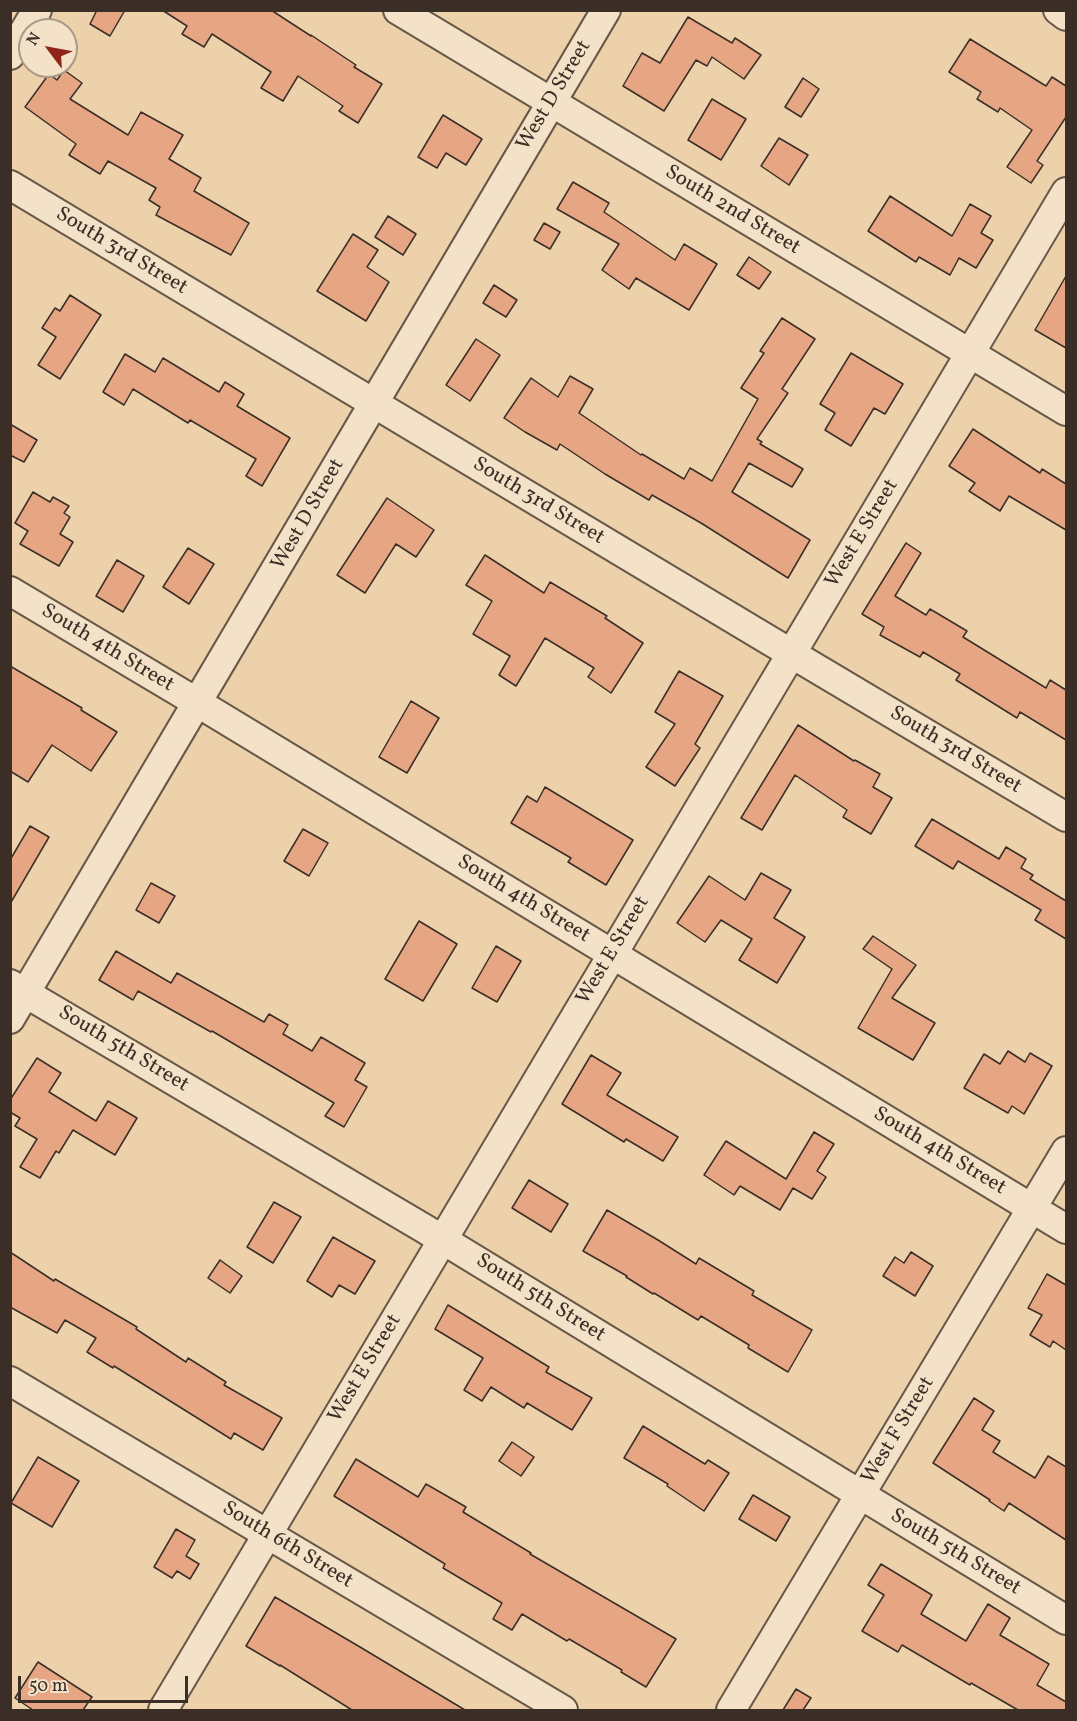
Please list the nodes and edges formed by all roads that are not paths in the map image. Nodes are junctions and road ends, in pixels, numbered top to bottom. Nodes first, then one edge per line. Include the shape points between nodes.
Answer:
1 (37, 10) edge
2 (398, 10) edge
3 (606, 10) edge
4 (1058, 10) edge
5 (1066, 16) edge
6 (10, 55) edge
7 (551, 102) junction
8 (10, 185) edge
9 (1066, 192) edge
10 (970, 353) junction
11 (374, 404) junction
12 (1066, 411) edge
13 (10, 591) edge
14 (791, 654) junction
15 (198, 703) junction
16 (1066, 817) edge
17 (612, 954) junction
18 (18, 989) edge
19 (10, 1019) edge
20 (1066, 1151) edge
21 (1032, 1209) junction
22 (1066, 1229) edge
23 (443, 1239) junction
24 (10, 1381) edge
25 (860, 1495) junction
26 (267, 1535) junction
27 (1066, 1620) edge
28 (163, 1710) edge
29 (563, 1710) edge
30 (731, 1710) edge

1 - 6 street
2 - 7 street, South 2nd Street
3 - 7 street, West D Street
4 - 5 street
7 - 10 street, South 2nd Street
7 - 11 street, West D Street
8 - 11 street, South 3rd Street
9 - 10 street, West E Street
10 - 12 street, South 2nd Street
10 - 14 street, West E Street
11 - 14 street, South 3rd Street
11 - 15 street, West D Street
13 - 15 street, South 4th Street
14 - 16 street, South 3rd Street
14 - 17 street, West E Street
15 - 17 street, South 4th Street
15 - 18 street, West D Street
17 - 21 street, South 4th Street
17 - 23 street, West E Street
18 - 19 street, West D Street
18 - 23 street, South 5th Street
20 - 21 street, West F Street
21 - 22 street, South 4th Street
21 - 25 street, West F Street
23 - 25 street, South 5th Street
23 - 26 street, West E Street
24 - 26 street, South 6th Street
25 - 27 street, South 5th Street
25 - 30 street, West F Street
26 - 28 street, West E Street
26 - 29 street, South 6th Street

